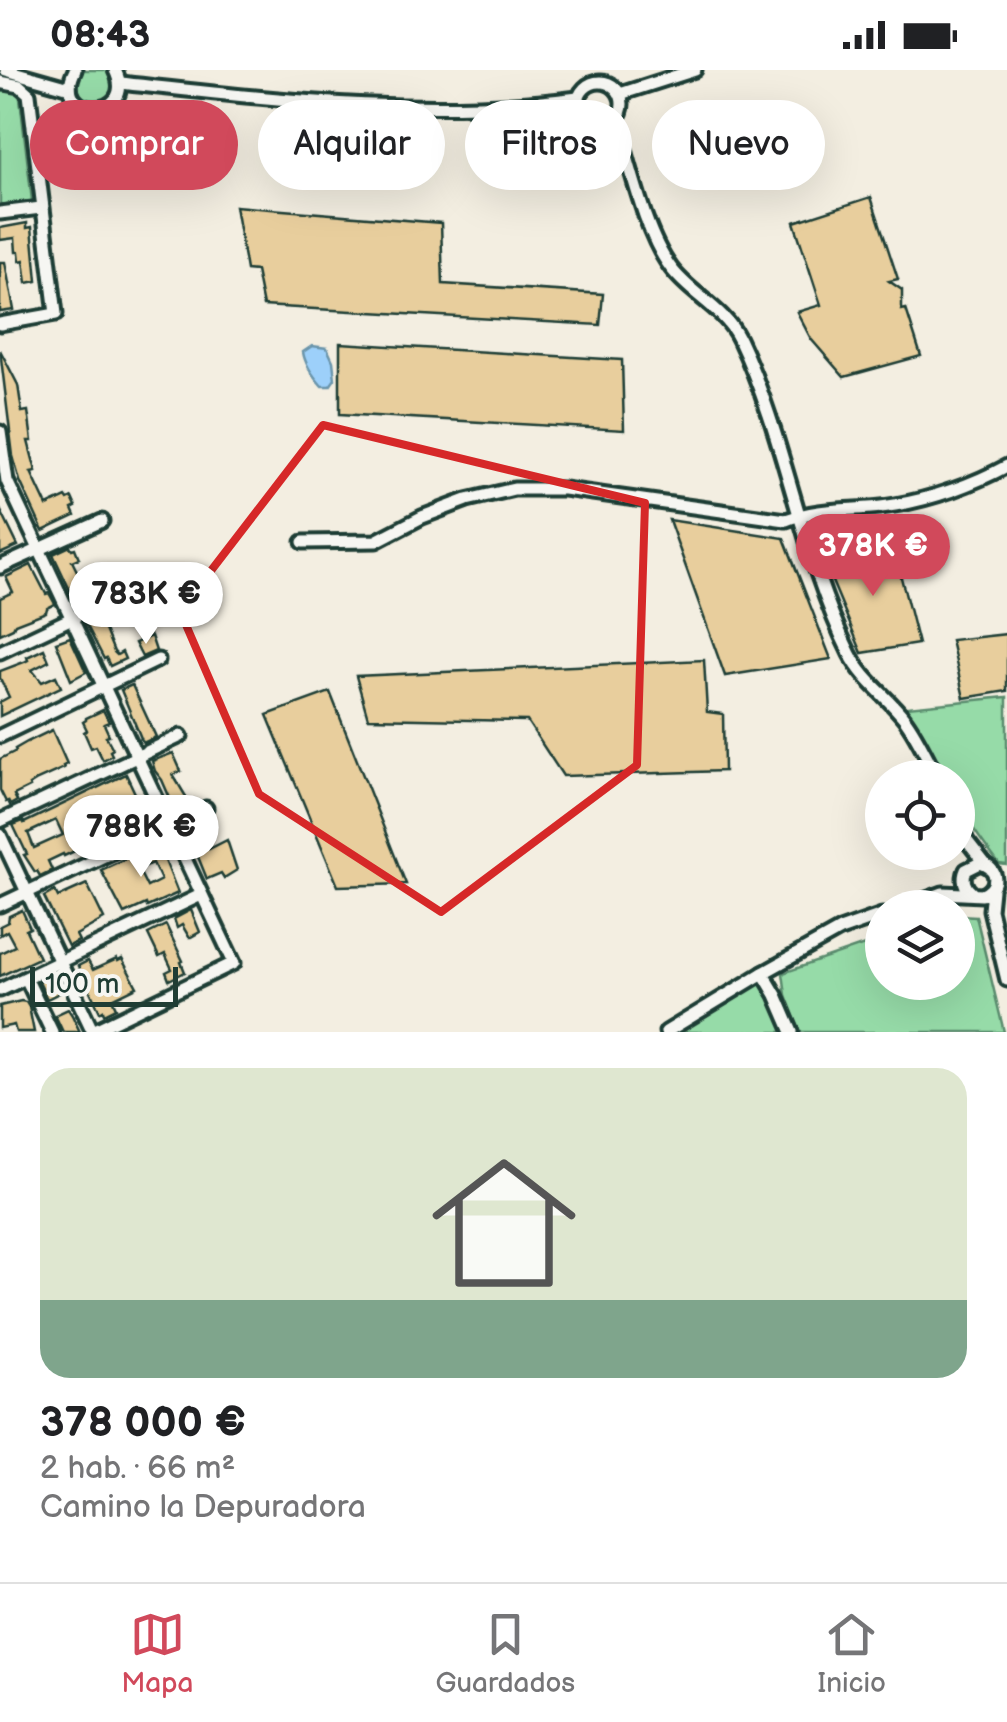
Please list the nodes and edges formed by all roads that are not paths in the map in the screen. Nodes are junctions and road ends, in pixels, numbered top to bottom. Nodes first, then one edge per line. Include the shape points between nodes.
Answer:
1 (74, 70) edge
2 (695, 70) edge
3 (10, 71) edge
4 (117, 76) edge
5 (605, 76) edge
6 (0, 82) edge
7 (70, 88) junction
8 (620, 94) junction
9 (578, 98) joint
10 (620, 100) edge
11 (632, 171) edge
12 (41, 208) junction
13 (0, 213) edge
14 (0, 324) edge
15 (0, 432) edge
16 (1007, 466) edge
17 (4, 483) edge
18 (799, 516) junction
19 (102, 520) dead end
20 (303, 542) dead end
21 (39, 549) junction
22 (0, 567) edge
23 (108, 601) dead end
24 (71, 618) junction
25 (0, 652) edge
26 (158, 660) dead end
27 (103, 687) junction
28 (0, 736) edge
29 (181, 736) dead end
30 (136, 757) junction
31 (928, 760) edge
32 (206, 808) dead end
33 (0, 821) edge
34 (169, 826) junction
35 (0, 835) edge
36 (975, 850) edge
37 (989, 867) junction
38 (965, 872) junction
39 (1000, 883) edge
40 (947, 890) edge
41 (970, 890) edge
42 (27, 892) junction
43 (975, 894) edge
44 (201, 895) junction
45 (975, 895) edge
46 (0, 905) edge
47 (990, 910) junction
48 (865, 921) edge
49 (60, 961) junction
50 (763, 973) junction
51 (26, 978) junction
52 (1007, 980) edge
53 (0, 990) edge
54 (52, 1032) edge
55 (93, 1032) edge
56 (666, 1032) edge
57 (792, 1032) edge

1 - 7 street
2 - 8 street
3 - 7 street
4 - 7 street via 119,91 109,105 93,109 78,103
4 - 9 street via 368,106
5 - 8 street
5 - 9 street
6 - 12 street via 29,94
8 - 10 street
11 - 18 street via 654,243 736,334
12 - 13 street
12 - 14 street via 56,314
15 - 17 street
16 - 18 street via 895,505
17 - 21 street
18 - 20 street via 786,520 564,489 514,489 422,517 376,542
18 - 31 street via 851,657 904,718
19 - 21 street
21 - 22 street
21 - 24 street
23 - 24 street
24 - 25 street
24 - 27 street
26 - 27 street
27 - 28 street
27 - 30 street
29 - 30 street
30 - 33 street
30 - 34 street
32 - 34 street
34 - 42 street
34 - 44 street
35 - 42 street
36 - 37 street
37 - 38 street via 975,864
37 - 39 street
38 - 40 street
38 - 41 street
39 - 43 street
39 - 47 street
42 - 46 street
42 - 49 street
44 - 49 street
44 - 55 street via 234,963
45 - 47 street
47 - 52 street
48 - 50 street
49 - 51 street
49 - 55 street
50 - 56 street
50 - 57 street
51 - 53 street
51 - 54 street

